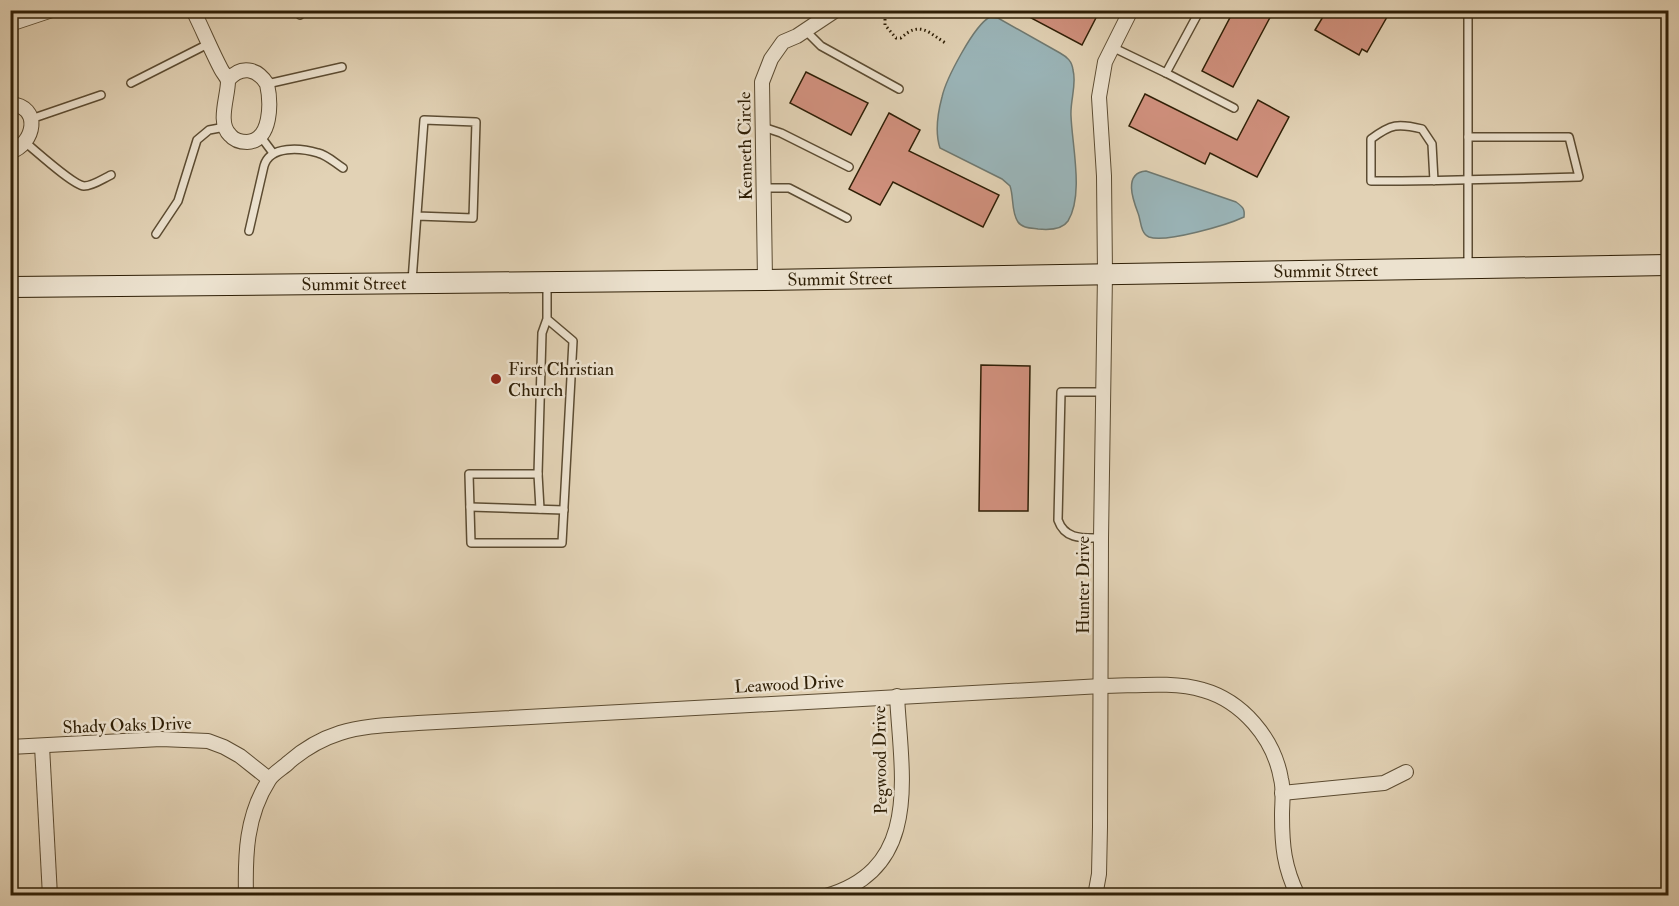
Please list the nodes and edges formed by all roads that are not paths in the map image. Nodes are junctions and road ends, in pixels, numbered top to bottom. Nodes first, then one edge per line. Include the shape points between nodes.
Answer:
1 (52, 10) edge
2 (194, 10) edge
3 (836, 10) edge
4 (1131, 10) edge
5 (1200, 10) edge
6 (1468, 10) edge
7 (10, 24) edge
8 (806, 31) junction
9 (209, 44) junction
10 (1112, 47) junction
11 (342, 67) dead end
12 (1166, 73) junction
13 (228, 80) junction
14 (130, 83) dead end
15 (267, 84) junction
16 (899, 89) dead end
17 (101, 94) dead end
18 (10, 104) edge
19 (1234, 108) dead end
20 (31, 119) junction
21 (225, 127) junction
22 (763, 127) junction
23 (261, 136) junction
24 (1468, 137) junction
25 (26, 143) junction
26 (10, 152) edge
27 (273, 153) junction
28 (849, 167) dead end
29 (343, 168) dead end
30 (111, 175) dead end
31 (1434, 181) junction
32 (1468, 181) junction
33 (764, 188) junction
34 (417, 216) junction
35 (847, 218) dead end
36 (249, 231) dead end
37 (156, 234) dead end
38 (1668, 265) edge
39 (1468, 268) junction
40 (1106, 274) junction
41 (765, 280) junction
42 (547, 283) junction
43 (412, 284) junction
44 (10, 287) edge
45 (547, 319) junction
46 (1104, 392) junction
47 (538, 474) junction
48 (470, 507) junction
49 (540, 509) junction
50 (564, 510) junction
51 (1101, 538) junction
52 (1102, 686) junction
53 (897, 696) junction
54 (42, 746) junction
55 (10, 747) edge
56 (1406, 772) dead end
57 (269, 778) junction
58 (1282, 793) junction
59 (50, 896) edge
60 (246, 896) edge
61 (826, 896) edge
62 (1095, 896) edge
63 (1298, 896) edge

1 - 7 street
2 - 9 street
3 - 8 street, Kenneth Circle
4 - 10 street
5 - 12 lane
6 - 24 lane
8 - 16 lane via 821,46
8 - 22 street, Kenneth Circle via 783,42 771,59 762,82
9 - 13 street
9 - 14 lane
10 - 12 lane
10 - 40 street via 1099,97
11 - 15 lane
12 - 19 lane
13 - 15 street via 233,74 249,71 257,72
13 - 21 street
15 - 23 street via 267,120
17 - 20 lane
18 - 20 street via 21,106
20 - 25 street
21 - 23 street via 241,141
21 - 37 lane via 208,130 197,140 178,201
22 - 28 lane
22 - 33 street, Kenneth Circle
23 - 27 lane
24 - 32 lane
24 - 32 lane via 1569,137 1579,177
25 - 26 street
25 - 30 lane via 82,186
27 - 29 lane via 320,153
27 - 36 lane via 264,166
31 - 31 lane via 1432,144 1422,129 1402,124 1383,130 1371,140 1371,181
31 - 32 lane
32 - 39 lane
33 - 35 lane via 789,188
33 - 41 street, Kenneth Circle
34 - 34 lane via 424,120 476,122 473,218
34 - 43 lane
38 - 39 main road, Summit Street
39 - 40 main road, Summit Street
40 - 41 main road, Summit Street
40 - 46 street, Hunter Drive
41 - 42 main road, Summit Street
42 - 43 main road, Summit Street
42 - 45 lane
43 - 44 main road, Summit Street
45 - 47 lane via 542,333
45 - 50 lane via 573,341
46 - 51 street, Hunter Drive
46 - 51 lane via 1061,392 1060,403 1058,520 1061,528 1077,538
47 - 48 lane via 469,474
47 - 49 lane
48 - 49 lane
48 - 50 lane via 471,543 562,543
49 - 50 lane
51 - 52 street, Hunter Drive
52 - 53 street, Leawood Drive
52 - 58 street, Leawood Drive via 1202,689 1225,699 1260,730 1271,749
52 - 62 street, Hunter Drive via 1099,874
53 - 57 street, Leawood Drive via 369,727 316,742
53 - 61 street, Pegwood Drive via 902,806 899,824 892,842 864,878
54 - 55 street, Shady Oaks Drive
54 - 57 street, Shady Oaks Drive via 161,739 208,741 240,756
54 - 59 street
56 - 58 street via 1384,783
57 - 60 street, Leawood Drive via 249,828
58 - 63 street, Leawood Drive via 1284,858

